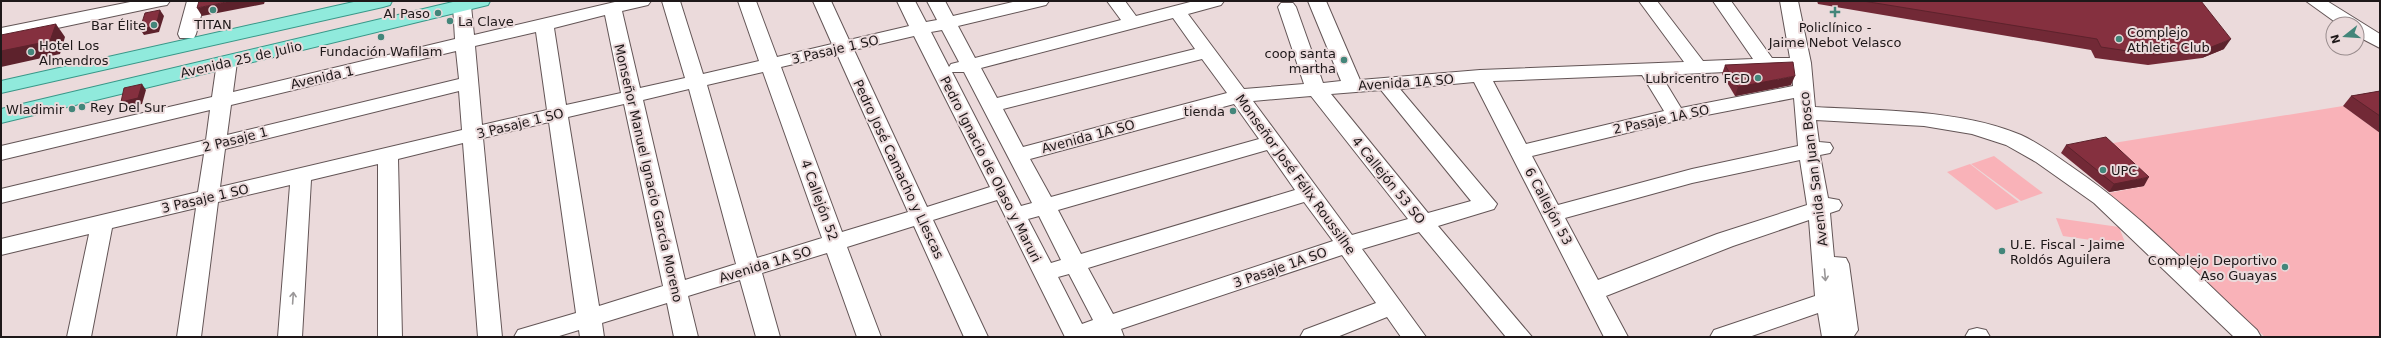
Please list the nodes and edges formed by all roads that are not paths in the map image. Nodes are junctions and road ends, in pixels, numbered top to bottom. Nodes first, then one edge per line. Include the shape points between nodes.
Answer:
1 (161, 1) edge
2 (196, 1) edge
3 (337, 1) edge
4 (383, 1) edge
5 (440, 1) edge
6 (481, 1) edge
7 (642, 1) edge
8 (672, 1) edge
9 (747, 1) edge
10 (822, 1) edge
11 (906, 1) edge
12 (936, 1) edge
13 (1040, 1) edge
14 (1116, 1) edge
15 (1215, 1) edge
16 (1317, 1) edge
17 (1648, 1) edge
18 (1722, 1) edge
19 (2316, 1) edge
20 (457, 3) edge
21 (1287, 7) dead end
22 (612, 8) junction
23 (1796, 8) edge
24 (1177, 11) junction
25 (2339, 16) edge
26 (947, 23) junction
27 (1132, 23) junction
28 (544, 24) junction
29 (2380, 25) edge
30 (2365, 26) edge
31 (360, 30) junction
32 (920, 30) junction
33 (2365, 33) edge
34 (1, 34) edge
35 (187, 34) junction
36 (2380, 42) edge
37 (465, 43) junction
38 (843, 48) junction
39 (1207, 52) junction
40 (227, 62) junction
41 (1801, 63) junction
42 (771, 64) junction
43 (1766, 64) junction
44 (970, 65) junction
45 (1698, 66) junction
46 (1648, 69) junction
47 (168, 70) junction
48 (942, 72) junction
49 (1, 74) edge
50 (1480, 76) junction
51 (696, 81) junction
52 (469, 83) junction
53 (1385, 83) junction
54 (1352, 86) junction
55 (1, 87) edge
56 (1315, 88) junction
57 (1803, 90) junction
58 (1239, 96) junction
59 (632, 97) junction
60 (221, 100) junction
61 (1, 102) edge
62 (992, 106) junction
63 (1812, 113) junction
64 (556, 114) junction
65 (1676, 115) junction
66 (1, 116) edge
67 (474, 134) junction
68 (1272, 142) junction
69 (216, 144) junction
70 (1816, 149) junction
71 (1520, 152) junction
72 (1, 153) edge
73 (388, 154) junction
74 (1019, 155) junction
75 (301, 175) junction
76 (1003, 191) junction
77 (1309, 192) junction
78 (1, 196) edge
79 (207, 197) junction
80 (1046, 207) junction
81 (1825, 207) junction
82 (1553, 214) junction
83 (1015, 215) junction
84 (922, 216) junction
85 (1422, 221) junction
86 (102, 222) junction
87 (835, 243) junction
88 (1347, 244) junction
89 (1, 247) edge
90 (1076, 264) junction
91 (747, 269) junction
92 (1044, 273) junction
93 (676, 291) junction
94 (1594, 291) junction
95 (1834, 298) junction
96 (1392, 306) junction
97 (590, 328) edge
98 (1110, 331) edge
99 (1077, 336) edge
100 (79, 337) edge
101 (189, 337) edge
102 (290, 337) edge
103 (390, 337) edge
104 (490, 337) edge
105 (526, 337) edge
106 (686, 337) edge
107 (768, 337) edge
108 (869, 337) edge
109 (976, 337) edge
110 (1312, 337) edge
111 (1414, 337) edge
112 (1520, 337) edge
113 (1616, 337) edge
114 (1722, 337) edge
115 (1834, 337) edge
116 (1847, 337) edge
117 (2249, 337) edge

1 - 34 street
2 - 35 street
3 - 35 main road
4 - 55 main road, Avenida 25 de Julio
5 - 47 main road, Avenida 25 de Julio
6 - 20 main road, Avenida 25 de Julio
7 - 22 street, Avenida 1
8 - 51 street
9 - 42 street, 4 Callejón 52
10 - 38 street, Pedro José Camacho y Llescas
11 - 32 street, Pedro Ignacio de Olaso y Maruri
12 - 26 street
13 - 26 street, 3 Pasaje 1 SO
14 - 27 street
15 - 24 street
16 - 54 street
17 - 45 street
18 - 43 street
19 - 25 street
20 - 31 main road, Avenida 25 de Julio
20 - 31 main road
20 - 37 street
21 - 56 street, 4 Callejón 53 SO
22 - 28 street, Avenida 1
22 - 59 street, Monseñor Manuel Ignacio García Moreno
23 - 41 street, Avenida San Juan Bosco
23 - 63 street, Avenida San Juan Bosco
24 - 27 street
24 - 39 street, Monseñor José Félix Roussilhe
26 - 32 street, 3 Pasaje 1 SO
26 - 44 street
27 - 44 street
28 - 37 street, Avenida 1
28 - 64 street
29 - 30 street
31 - 40 main road, Avenida 25 de Julio
32 - 38 street, 3 Pasaje 1 SO
32 - 48 street, Pedro Ignacio de Olaso y Maruri
33 - 36 street
35 - 49 main road
37 - 52 street
37 - 60 street, Avenida 1
38 - 42 street, 3 Pasaje 1 SO
38 - 84 street, Pedro José Camacho y Llescas
39 - 58 street, Monseñor José Félix Roussilhe
39 - 62 street
40 - 47 main road, Avenida 25 de Julio
40 - 60 street
41 - 43 street, Avenida 1A SO
41 - 57 street, Avenida San Juan Bosco
42 - 51 street, 3 Pasaje 1 SO
42 - 87 street, 4 Callejón 52
43 - 45 street, Avenida 1A SO
44 - 48 street
44 - 62 street
45 - 46 street, Avenida 1A SO
46 - 50 street, Avenida 1A SO
46 - 65 street
47 - 61 main road, Avenida 25 de Julio
47 - 66 main road, Avenida 25 de Julio
48 - 76 street, Pedro Ignacio de Olaso y Maruri
50 - 53 street, Avenida 1A SO
50 - 71 street, 6 Callejón 53
51 - 59 street, 3 Pasaje 1 SO
51 - 91 street
52 - 67 street
52 - 69 street, 2 Pasaje 1
53 - 54 street, Avenida 1A SO
53 - 85 street, 3 Pasaje 1A SO via 1486,204
54 - 56 street, Avenida 1A SO
56 - 58 street, Avenida 1A SO
56 - 85 street, 4 Callejón 53 SO
57 - 63 street, Avenida San Juan Bosco
57 - 65 street, 2 Pasaje 1A SO
58 - 68 street, Monseñor José Félix Roussilhe
58 - 74 street, Avenida 1A SO
59 - 64 street, 3 Pasaje 1 SO
59 - 93 street, Monseñor Manuel Ignacio García Moreno
60 - 69 street
60 - 72 street, Avenida 1
62 - 74 street
63 - 70 street, Avenida San Juan Bosco
63 - 117 street via 1924,120 1974,128 2013,140 2043,157 2102,198
64 - 67 street, 3 Pasaje 1 SO
64 - 97 street
65 - 71 street, 2 Pasaje 1A SO
67 - 73 street, 3 Pasaje 1 SO
67 - 104 street
68 - 77 street, Monseñor José Félix Roussilhe
68 - 80 street
69 - 78 street, 2 Pasaje 1
69 - 79 street
70 - 81 street, Avenida San Juan Bosco
70 - 82 street via 1692,176
71 - 82 street, 6 Callejón 53
73 - 75 street, 3 Pasaje 1 SO
73 - 103 street
74 - 80 street
75 - 79 street, 3 Pasaje 1 SO
102 -> 75 street
76 - 83 street, Pedro Ignacio de Olaso y Maruri
76 - 84 street, Avenida 1A SO
77 - 88 street, Monseñor José Félix Roussilhe
77 - 90 street
79 - 86 street, 3 Pasaje 1 SO
79 - 101 street
80 - 83 street
80 - 90 street
81 - 94 street via 1724,240
81 - 95 street, Avenida San Juan Bosco
82 - 94 street, 6 Callejón 53
83 - 92 street, Pedro Ignacio de Olaso y Maruri
84 - 87 street, Avenida 1A SO
84 - 109 street, Pedro José Camacho y Llescas
85 - 88 street, 3 Pasaje 1A SO
85 - 112 street, 4 Callejón 53 SO
86 - 89 street, 3 Pasaje 1 SO
86 - 100 street
87 - 91 street, Avenida 1A SO
87 - 108 street, 4 Callejón 52
88 - 96 street, Monseñor José Félix Roussilhe
88 - 98 street, 3 Pasaje 1A SO
90 - 92 street
90 - 98 street
91 - 93 street, Avenida 1A SO
91 - 107 street
92 - 99 street, Pedro Ignacio de Olaso y Maruri
93 - 97 street, Avenida 1A SO
93 - 106 street, Monseñor Manuel Ignacio García Moreno
94 - 113 street, 6 Callejón 53
95 - 114 street
95 - 115 street, Avenida San Juan Bosco
95 - 116 street, Avenida San Juan Bosco
96 - 110 street
96 - 111 street, Monseñor José Félix Roussilhe
97 - 105 street, Avenida 1A SO
98 - 99 street, 3 Pasaje 1A SO

